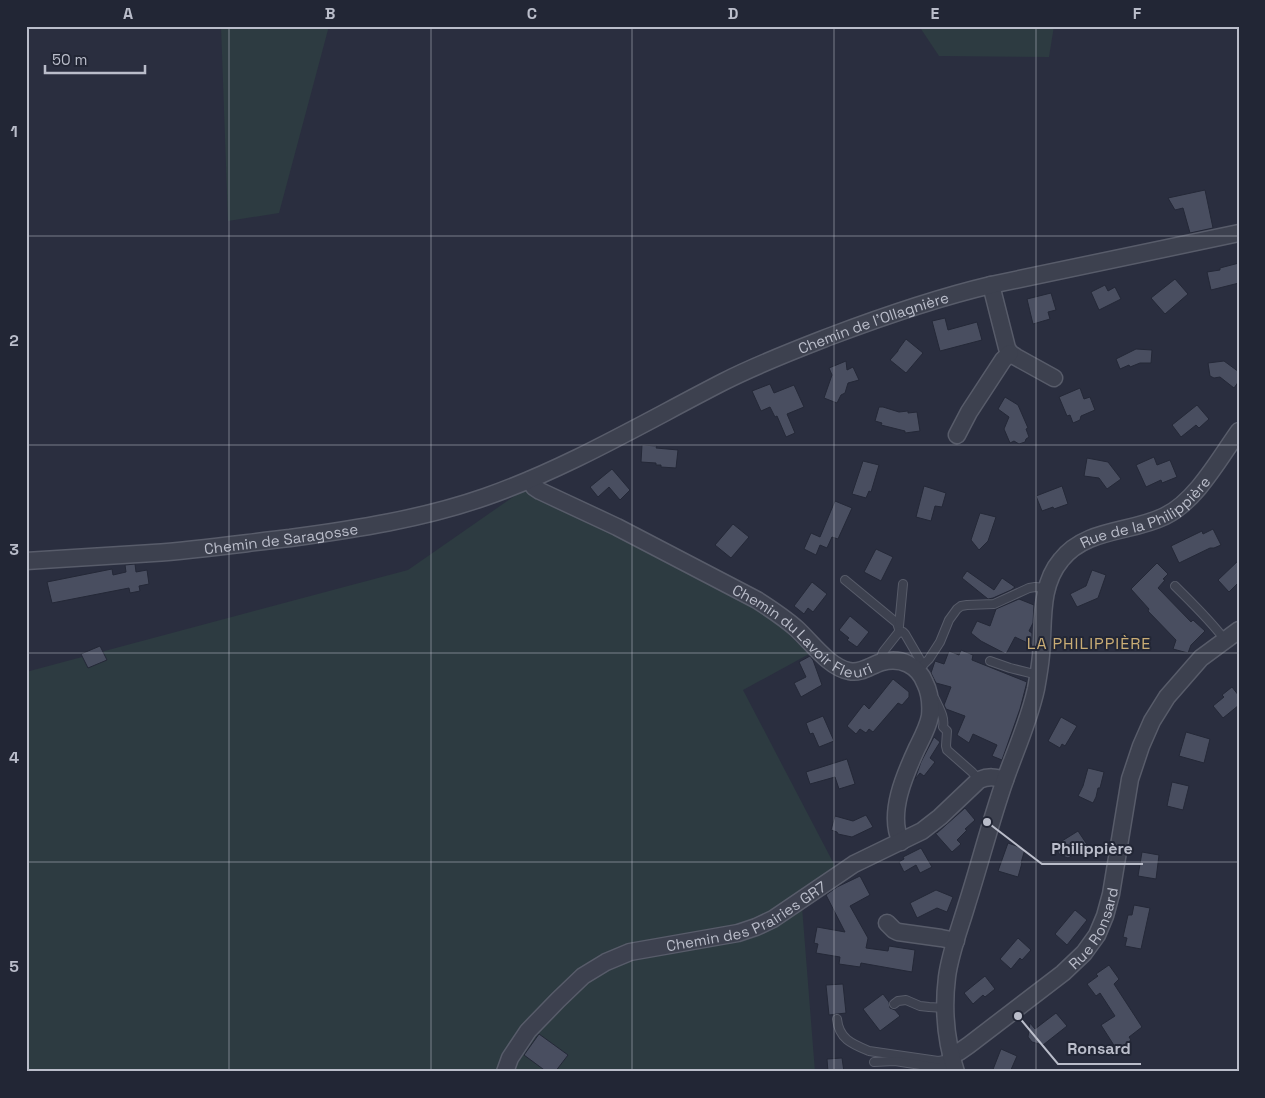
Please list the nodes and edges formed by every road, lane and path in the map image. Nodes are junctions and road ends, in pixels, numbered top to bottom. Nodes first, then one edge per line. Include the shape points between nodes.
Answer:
1 (1239, 233) edge
2 (991, 285) junction
3 (1010, 353) junction
4 (1054, 378) dead end
5 (1239, 431) edge
6 (957, 436) dead end
7 (530, 480) junction
8 (26, 561) edge
9 (845, 580) dead end
10 (903, 584) dead end
11 (1175, 586) dead end
12 (1046, 588) junction
13 (900, 629) junction
14 (1239, 630) edge
15 (1225, 640) junction
16 (990, 661) dead end
17 (883, 662) junction
18 (921, 668) junction
19 (1038, 675) junction
20 (933, 733) junction
21 (979, 780) junction
22 (1005, 780) junction
23 (901, 842) junction
24 (887, 923) dead end
25 (956, 942) junction
26 (894, 1004) dead end
27 (946, 1008) junction
28 (837, 1019) dead end
29 (874, 1062) dead end
30 (953, 1063) edge
31 (505, 1072) edge

1 - 2 street, Chemin de l'Ollagnière
2 - 3 street
2 - 7 street, Chemin de l'Ollagnière via 886,316 794,351 726,381
3 - 4 street
3 - 6 street via 969,412
5 - 12 street, Rue de la Philippière via 1201,485 1177,509 1150,522 1081,543 1058,563
7 - 8 street, Chemin de Saragosse via 433,513 389,523 216,547
7 - 17 street, Chemin du Lavoir Fleuri via 540,491 757,600 778,613 842,668 856,672
9 - 13 lane
10 - 13 lane
11 - 15 lane
12 - 18 lane via 1029,588 994,604 961,606
12 - 19 street
13 - 17 lane via 883,652
13 - 18 lane
14 - 15 street, Rue Ronsard
15 - 30 street, Rue Ronsard via 1202,658 1167,697 1140,746 1130,779 1106,916 1097,935 1063,973 959,1052
16 - 19 lane
17 - 18 street, Chemin du Lavoir Fleuri via 895,660
18 - 20 street via 929,696
19 - 22 street via 1025,730
20 - 21 lane via 947,731 948,750
20 - 23 street via 911,761 898,800 895,816
21 - 22 street via 986,777
21 - 23 street, Chemin des Prairies GR7 via 940,817
22 - 25 street
23 - 31 street, Chemin des Prairies GR7 via 854,864 756,928 738,934 630,952 606,962 583,976 528,1031
24 - 25 street via 898,932
25 - 27 street via 947,976
26 - 27 lane via 906,1000 920,1006
27 - 30 street
28 - 30 lane via 841,1034 869,1051
29 - 30 lane via 895,1061 940,1068

